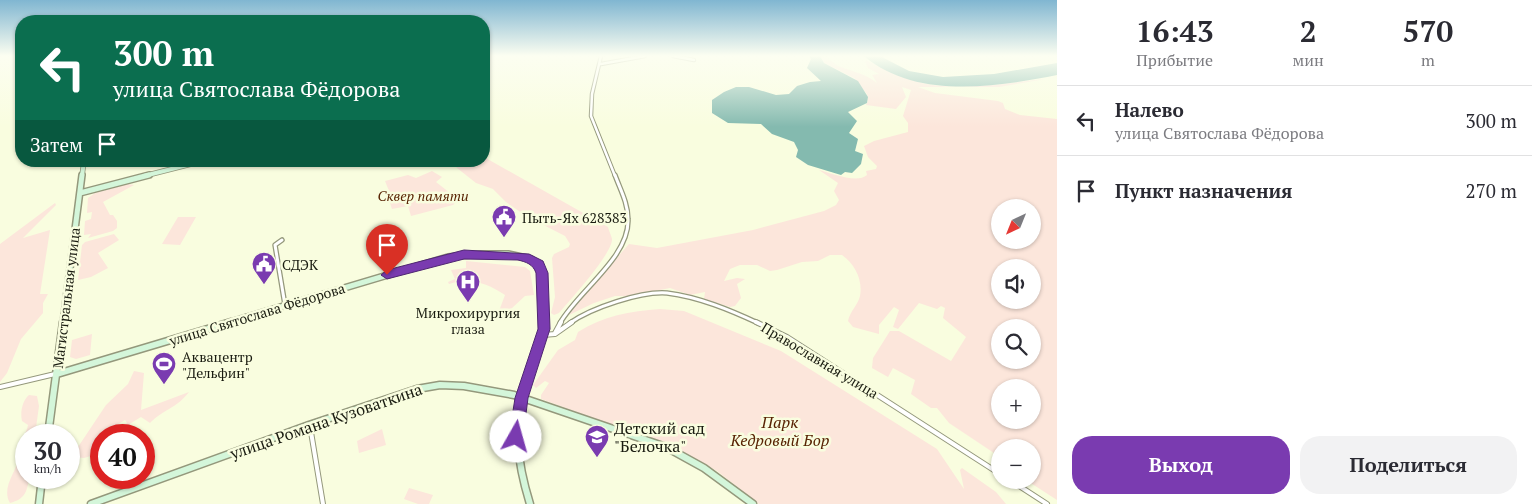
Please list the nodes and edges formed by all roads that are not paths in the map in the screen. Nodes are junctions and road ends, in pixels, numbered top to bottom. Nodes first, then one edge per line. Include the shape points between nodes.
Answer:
1 (596, 80) edge
2 (83, 167) edge
3 (181, 167) edge
4 (80, 193) junction
5 (282, 240) dead end
6 (285, 305) junction
7 (554, 334) junction
8 (543, 335) junction
9 (57, 374) junction
10 (0, 387) edge
11 (521, 398) junction
12 (50, 424) edge
13 (309, 425) junction
14 (991, 468) edge
15 (40, 489) edge
16 (1024, 489) edge
17 (38, 504) edge
18 (90, 504) edge
19 (323, 504) edge
20 (530, 504) edge
21 (753, 504) edge
22 (1047, 504) edge

1 - 7 street via 591,116 625,200 628,228 614,255 561,319
2 - 4 street, Магистральная улица
3 - 4 street
4 - 9 street, Магистральная улица
5 - 6 street via 275,245
6 - 8 street, улица Святослава Фёдорова via 456,256 518,256 534,261 541,269 545,318
6 - 9 street, улица Святослава Фёдорова
7 - 8 street
7 - 14 street, Православная улица via 584,312 616,301 665,293 713,304 759,322 786,337
8 - 11 street, улица Святослава Фёдорова
9 - 10 street
9 - 12 street, Магистральная улица
11 - 13 street, улица Романа Кузоваткина via 464,386 434,385
11 - 20 street, улица Святослава Фёдорова via 517,450
11 - 21 street, улица Романа Кузоваткина via 677,452
13 - 18 street, улица Романа Кузоваткина
13 - 19 street
15 - 17 street
16 - 22 street

